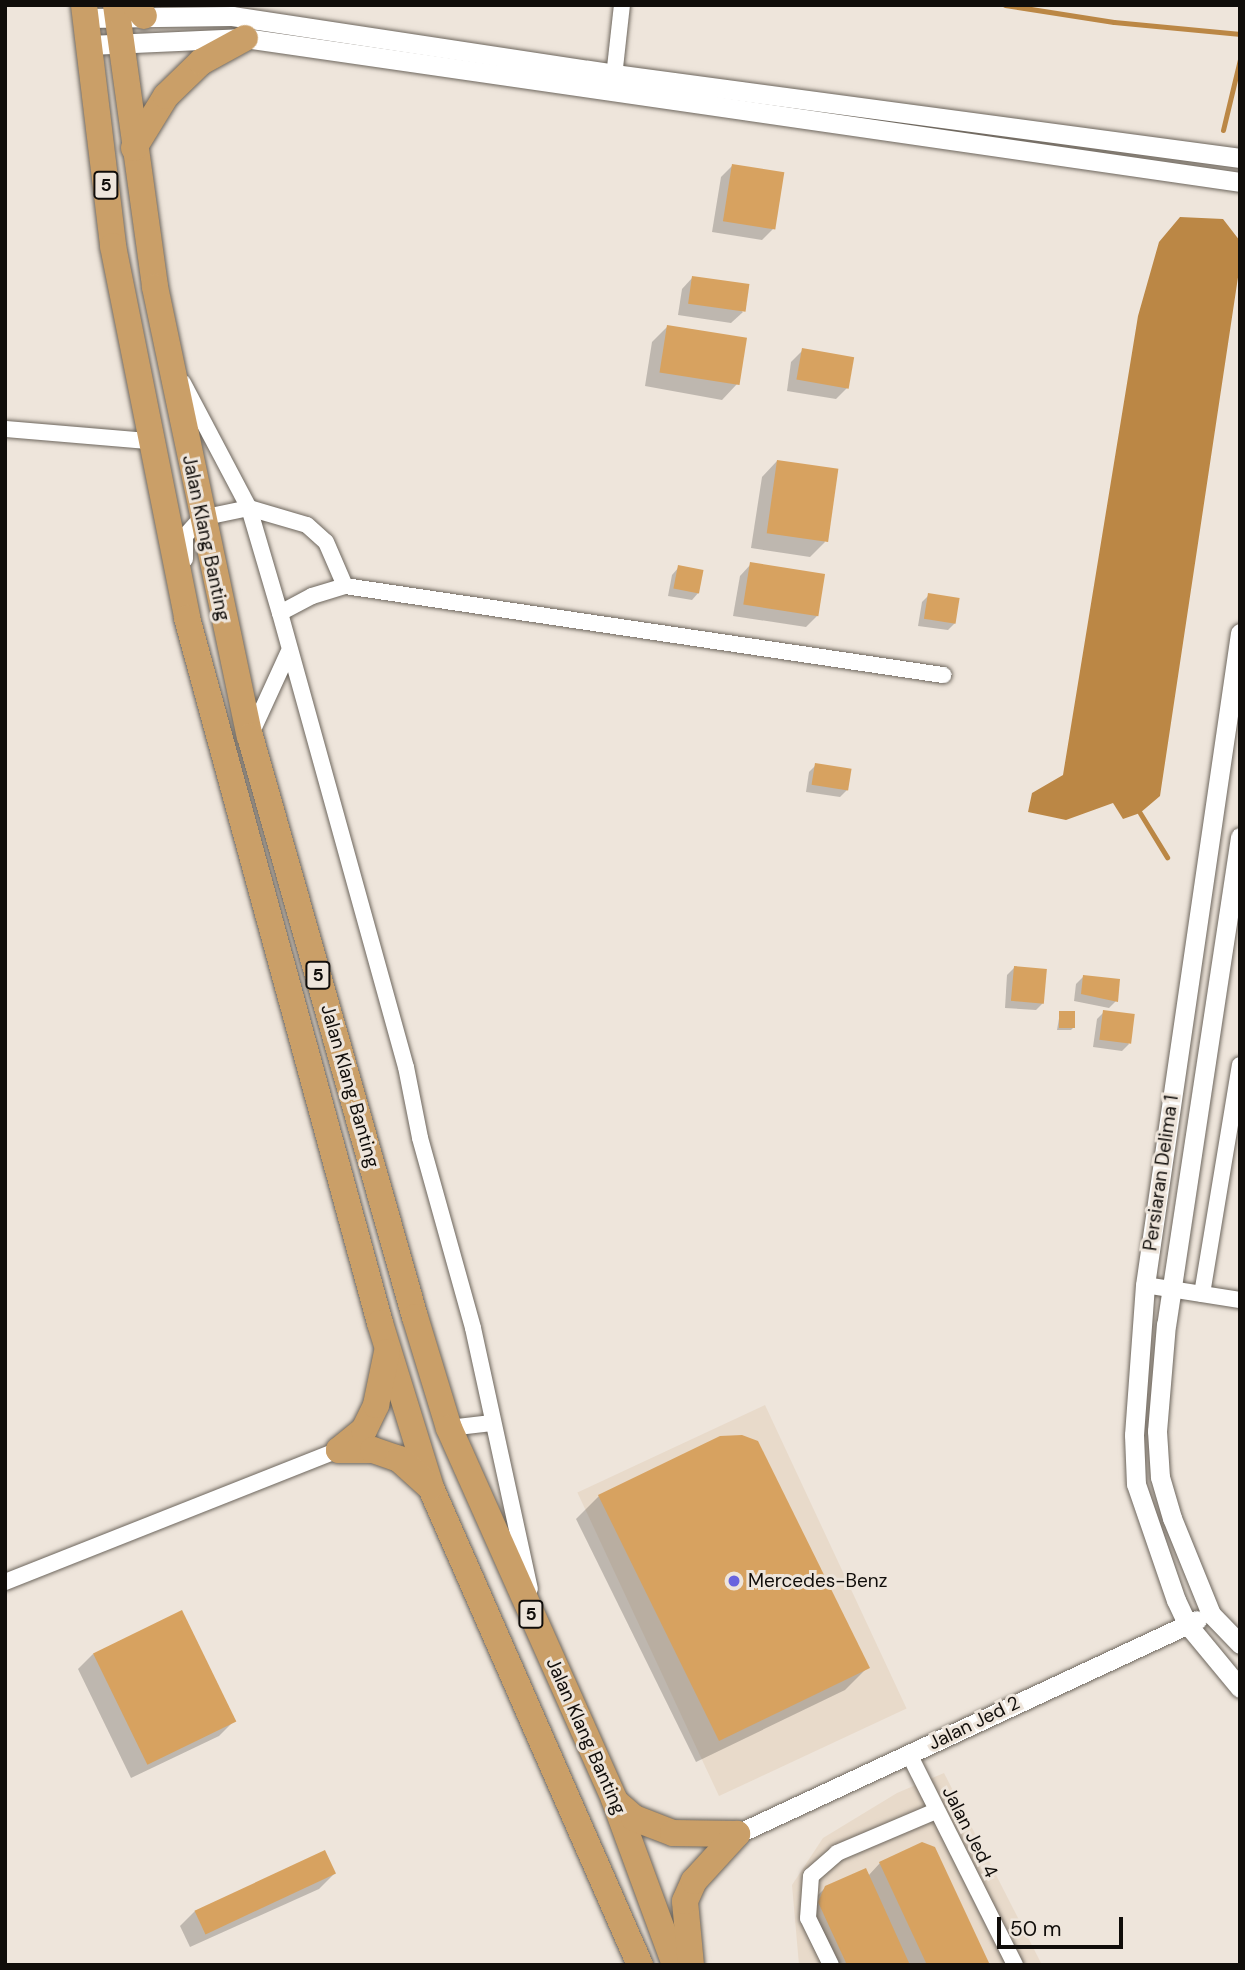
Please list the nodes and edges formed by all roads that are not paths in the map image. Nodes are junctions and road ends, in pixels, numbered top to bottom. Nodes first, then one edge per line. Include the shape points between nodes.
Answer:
1 (622, 5) edge
2 (85, 11) edge
3 (128, 11) edge
4 (245, 38) junction
5 (120, 43) junction
6 (89, 45) junction
7 (613, 83) junction
8 (134, 148) junction
9 (1240, 158) edge
10 (1219, 179) junction
11 (1240, 182) edge
12 (1240, 195) edge
13 (169, 356) junction
14 (5, 429) edge
15 (149, 441) junction
16 (248, 509) junction
17 (201, 518) junction
18 (345, 586) junction
19 (280, 613) junction
20 (187, 618) junction
21 (1240, 634) edge
22 (288, 653) junction
23 (943, 675) dead end
24 (250, 736) junction
25 (1240, 837) edge
26 (1240, 1065) edge
27 (1233, 1143) edge
28 (331, 1145) junction
29 (1145, 1285) junction
30 (1171, 1289) junction
31 (1202, 1294) junction
32 (1240, 1300) edge
33 (388, 1349) junction
34 (492, 1423) junction
35 (449, 1428) junction
36 (339, 1450) junction
37 (431, 1488) junction
38 (5, 1582) edge
39 (1210, 1614) junction
40 (1187, 1624) junction
41 (541, 1636) junction
42 (1240, 1644) edge
43 (1240, 1688) edge
44 (909, 1754) junction
45 (614, 1800) junction
46 (936, 1811) junction
47 (737, 1834) junction
48 (640, 1965) edge
49 (675, 1965) edge
50 (691, 1965) edge
51 (831, 1965) edge
52 (1016, 1965) edge

1 - 7 street
2 - 3 street
2 - 6 highway, Jalan Klang Banting / 5
3 - 5 highway, Jalan Klang Banting / 5
3 - 7 street via 232,16
4 - 5 street
4 - 7 street
4 - 8 highway via 201,62 166,96
5 - 6 street
5 - 8 highway, Jalan Klang Banting / 5
6 - 15 highway, Jalan Klang Banting / 5 via 113,246
7 - 9 street
7 - 10 street
8 - 13 highway, Jalan Klang Banting / 5
10 - 11 street
10 - 12 street
13 - 16 street
13 - 17 highway, Jalan Klang Banting / 5
14 - 15 street
15 - 20 highway, Jalan Klang Banting / 5
16 - 17 street
16 - 18 street via 307,525 326,542
16 - 19 street
17 - 20 street via 185,536
17 - 24 highway, Jalan Klang Banting / 5
18 - 19 street
18 - 23 street
19 - 22 street
20 - 28 highway, Jalan Klang Banting / 5
21 - 29 street, Persiaran Delima 1
22 - 24 street
22 - 34 street via 406,1067 420,1138 473,1328
24 - 35 highway, Jalan Klang Banting / 5
25 - 30 street, Persiaran Delima 1
26 - 27 street
27 - 31 street
28 - 33 highway, Jalan Klang Banting / 5
28 - 35 highway via 392,1301 422,1407 430,1421
29 - 30 street
29 - 40 street, Persiaran Delima 1 via 1134,1435 1136,1484
30 - 31 street
30 - 39 street, Persiaran Delima 1 via 1157,1431 1160,1477
31 - 32 street
33 - 36 highway via 376,1405 364,1430
33 - 37 highway, Jalan Klang Banting / 5
34 - 35 street
34 - 41 street
35 - 41 highway, Jalan Klang Banting / 5
36 - 37 highway via 373,1450 399,1459
36 - 38 street
37 - 48 highway, Jalan Klang Banting / 5
39 - 40 street, Jalan Jed 2
39 - 42 street, Persiaran Delima 1
40 - 43 street, Persiaran Delima 1
40 - 44 street, Jalan Jed 2
41 - 45 highway, Jalan Klang Banting / 5
44 - 46 street, Jalan Jed 4
44 - 47 street, Jalan Jed 2
45 - 47 highway via 634,1818 673,1833
45 - 49 highway, Jalan Klang Banting / 5
46 - 51 street via 848,1847 811,1876 808,1917
46 - 52 street, Jalan Jed 4
47 - 50 highway via 694,1881 685,1901

